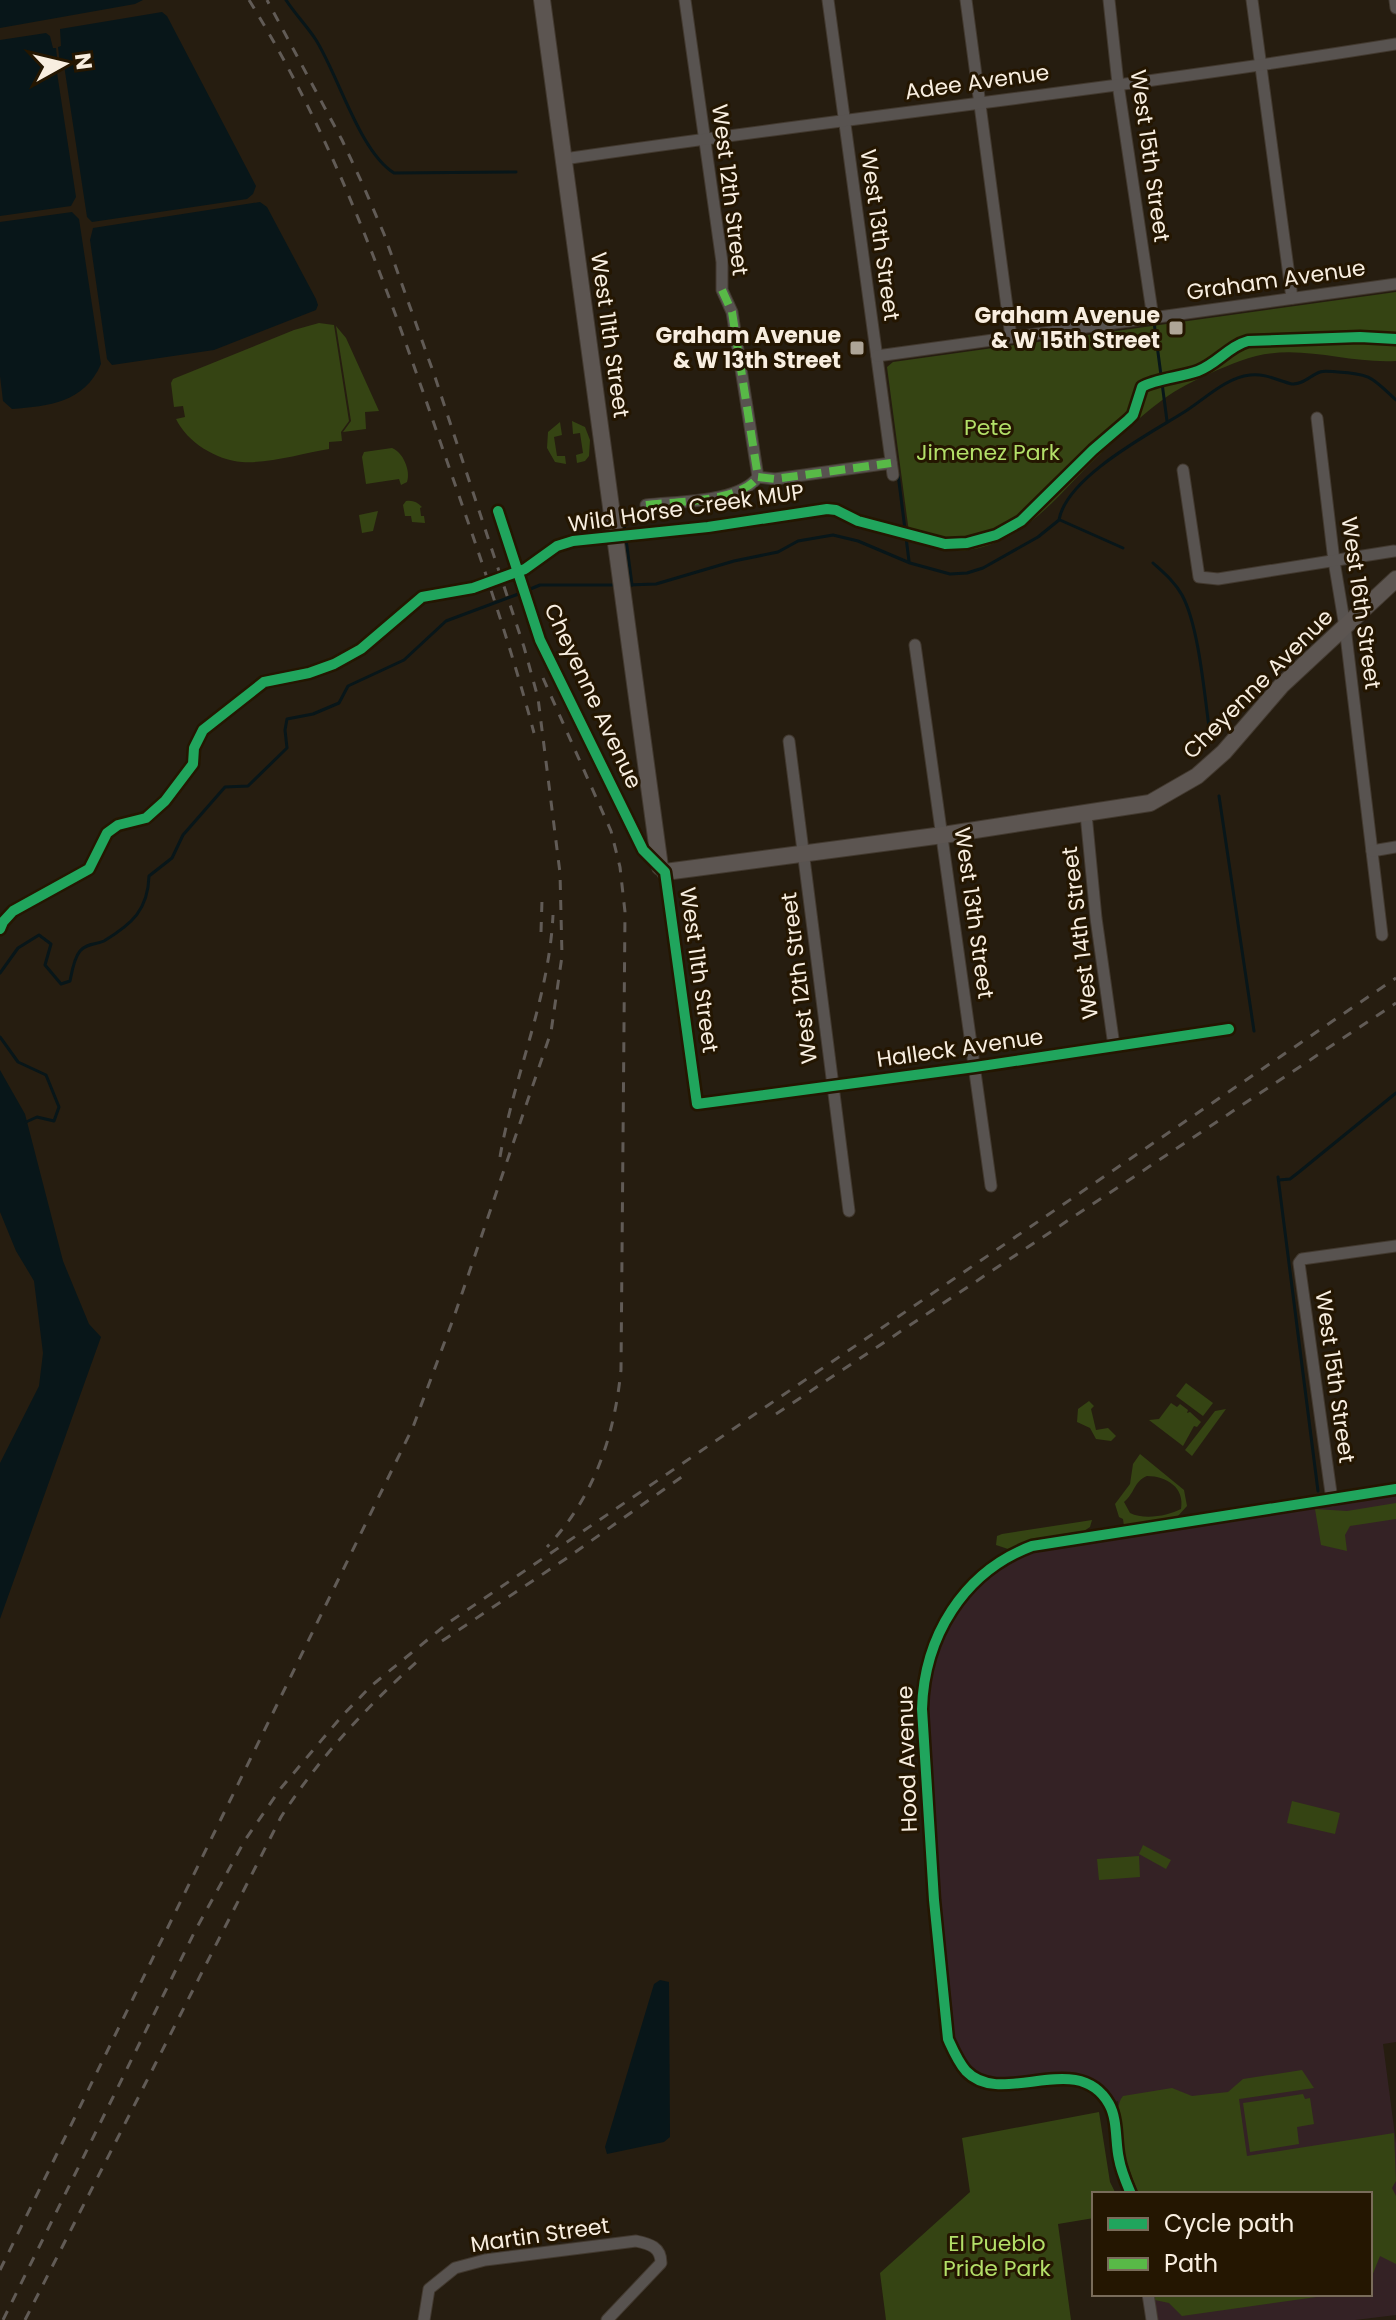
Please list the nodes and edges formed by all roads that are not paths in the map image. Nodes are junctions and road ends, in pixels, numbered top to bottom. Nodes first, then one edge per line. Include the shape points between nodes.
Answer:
1 (542, 0) edge
2 (685, 0) edge
3 (828, 0) edge
4 (966, 0) edge
5 (1109, 0) edge
6 (1252, 0) edge
7 (1395, 0) edge
8 (1396, 8) edge
9 (1396, 44) edge
10 (1260, 66) junction
11 (1118, 84) junction
12 (978, 102) junction
13 (845, 121) junction
14 (704, 138) junction
15 (564, 159) junction
16 (1396, 284) edge
17 (1292, 298) junction
18 (1153, 318) junction
19 (1011, 337) junction
20 (877, 356) junction
21 (1317, 418) dead end
22 (1183, 470) dead end
23 (758, 477) junction
24 (646, 505) dead end
25 (498, 511) dead end
26 (1394, 551) dead end
27 (1334, 561) junction
28 (1396, 579) edge
29 (1345, 627) junction
30 (915, 645) dead end
31 (789, 741) dead end
32 (1086, 814) junction
33 (943, 835) junction
34 (1396, 847) edge
35 (643, 850) joint
36 (1372, 851) junction
37 (804, 854) junction
38 (662, 870) junction
39 (1382, 935) dead end
40 (1229, 1029) dead end
41 (1114, 1046) junction
42 (975, 1067) junction
43 (832, 1085) junction
44 (697, 1104) joint
45 (991, 1186) dead end
46 (849, 1211) dead end
47 (1396, 1246) edge
48 (1396, 1489) edge
49 (1332, 1500) junction
50 (1130, 2192) edge
51 (1148, 2296) edge
52 (424, 2320) edge
53 (607, 2320) edge
54 (1152, 2320) edge

1 - 15 street, West 11th Street
2 - 14 street, West 12th Street
3 - 13 street, West 13th Street
4 - 12 street
5 - 11 street, West 15th Street
6 - 10 street
7 - 8 street
9 - 10 street, Adee Avenue
10 - 11 street, Adee Avenue
10 - 17 street
11 - 12 street, Adee Avenue
11 - 18 street, West 15th Street
12 - 13 street, Adee Avenue
12 - 19 street
13 - 14 street, Adee Avenue
13 - 20 street, West 13th Street
14 - 15 street, Adee Avenue
14 - 23 street, West 12th Street via 722,290 732,312
15 - 38 street, West 11th Street
16 - 17 street, Graham Avenue
17 - 18 street, Graham Avenue
18 - 19 street, Graham Avenue
19 - 20 street, Graham Avenue
20 - 23 street, West 13th Street via 892,469
21 - 27 street, West 16th Street
22 - 27 street via 1199,577 1218,579
23 - 24 street via 736,494
25 - 35 street, Cheyenne Avenue via 540,640
26 - 27 street
27 - 29 street, West 16th Street
28 - 29 street, Cheyenne Avenue
29 - 32 street, Cheyenne Avenue via 1197,776 1150,803
29 - 36 street, West 16th Street
30 - 33 street, West 13th Street
31 - 37 street, West 12th Street
32 - 33 street, Cheyenne Avenue
32 - 41 street, West 14th Street
33 - 37 street, Cheyenne Avenue
33 - 42 street, West 13th Street
34 - 36 street
35 - 38 street, West 11th Street
36 - 39 street, West 16th Street
37 - 38 street, Cheyenne Avenue
37 - 43 street, West 12th Street
38 - 44 street, West 11th Street
40 - 41 street, Halleck Avenue
41 - 42 street, Halleck Avenue
42 - 43 street, Halleck Avenue
42 - 45 street, West 13th Street
43 - 44 street, Halleck Avenue
43 - 46 street, West 12th Street
47 - 49 street, West 15th Street via 1300,1260
48 - 49 street, Hood Avenue
49 - 50 street, Hood Avenue via 1032,1546 973,1584 948,1615 932,1648 922,1709 948,2039 977,2079 1007,2084 1071,2079 1096,2090 1113,2114 1119,2162
51 - 54 street
52 - 53 street, Martin Street via 429,2289 455,2268 636,2241 654,2246 661,2263

